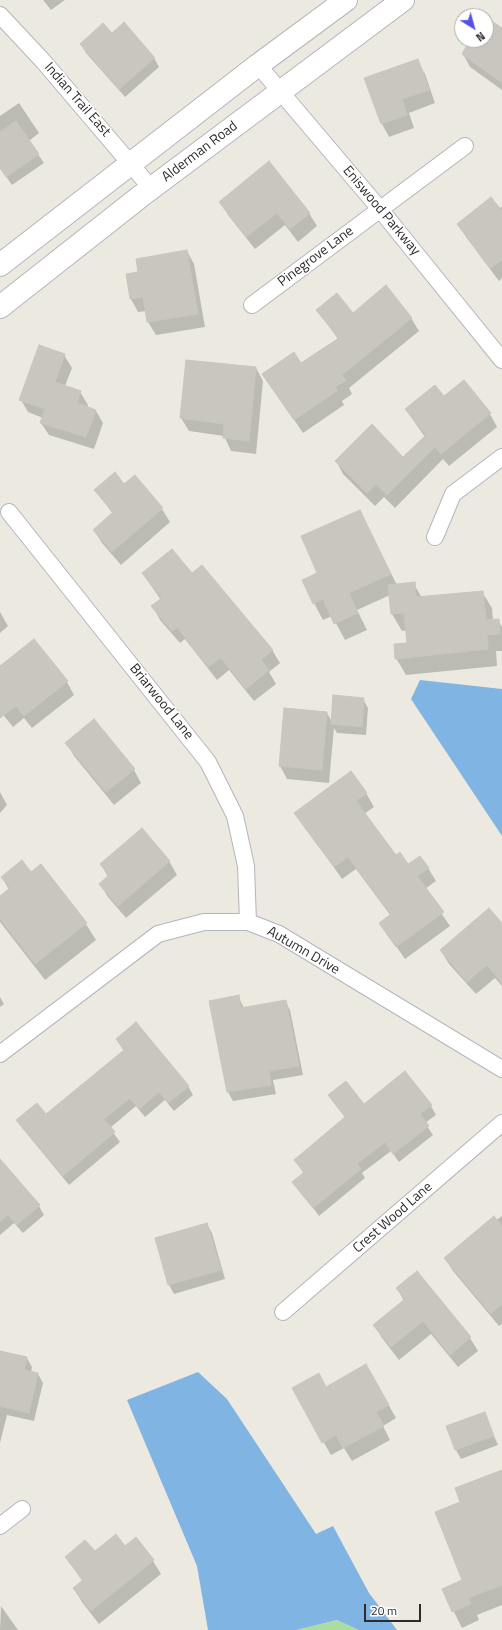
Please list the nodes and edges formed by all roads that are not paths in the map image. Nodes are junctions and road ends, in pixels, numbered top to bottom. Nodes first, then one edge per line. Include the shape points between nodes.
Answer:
1 (346, 0) edge
2 (403, 0) edge
3 (0, 15) edge
4 (258, 65) junction
5 (280, 92) junction
6 (465, 146) dead end
7 (131, 162) junction
8 (151, 188) junction
9 (379, 208) junction
10 (0, 265) edge
11 (252, 305) dead end
12 (0, 307) edge
13 (502, 360) edge
14 (502, 457) edge
15 (9, 512) dead end
16 (435, 537) dead end
17 (248, 922) junction
18 (0, 1054) edge
19 (502, 1069) edge
20 (502, 1123) edge
21 (283, 1312) dead end
22 (22, 1509) dead end
23 (0, 1526) edge

1 - 4 main road
2 - 5 main road, Alderman Road
3 - 7 street, Indian Trail East
4 - 5 street, Eniswood Parkway
4 - 7 main road
5 - 8 main road, Alderman Road
5 - 9 street, Eniswood Parkway
6 - 9 street, Pinegrove Lane
7 - 8 street, Indian Trail East
7 - 10 main road
8 - 12 main road, Alderman Road
9 - 11 street, Pinegrove Lane
9 - 13 street, Eniswood Parkway
14 - 16 street via 453,494
15 - 17 street, Briarwood Lane via 208,762 235,816 246,866
17 - 18 street, Autumn Drive via 204,922 158,934
17 - 19 street, Autumn Drive via 279,934
20 - 21 street, Crest Wood Lane
22 - 23 street

